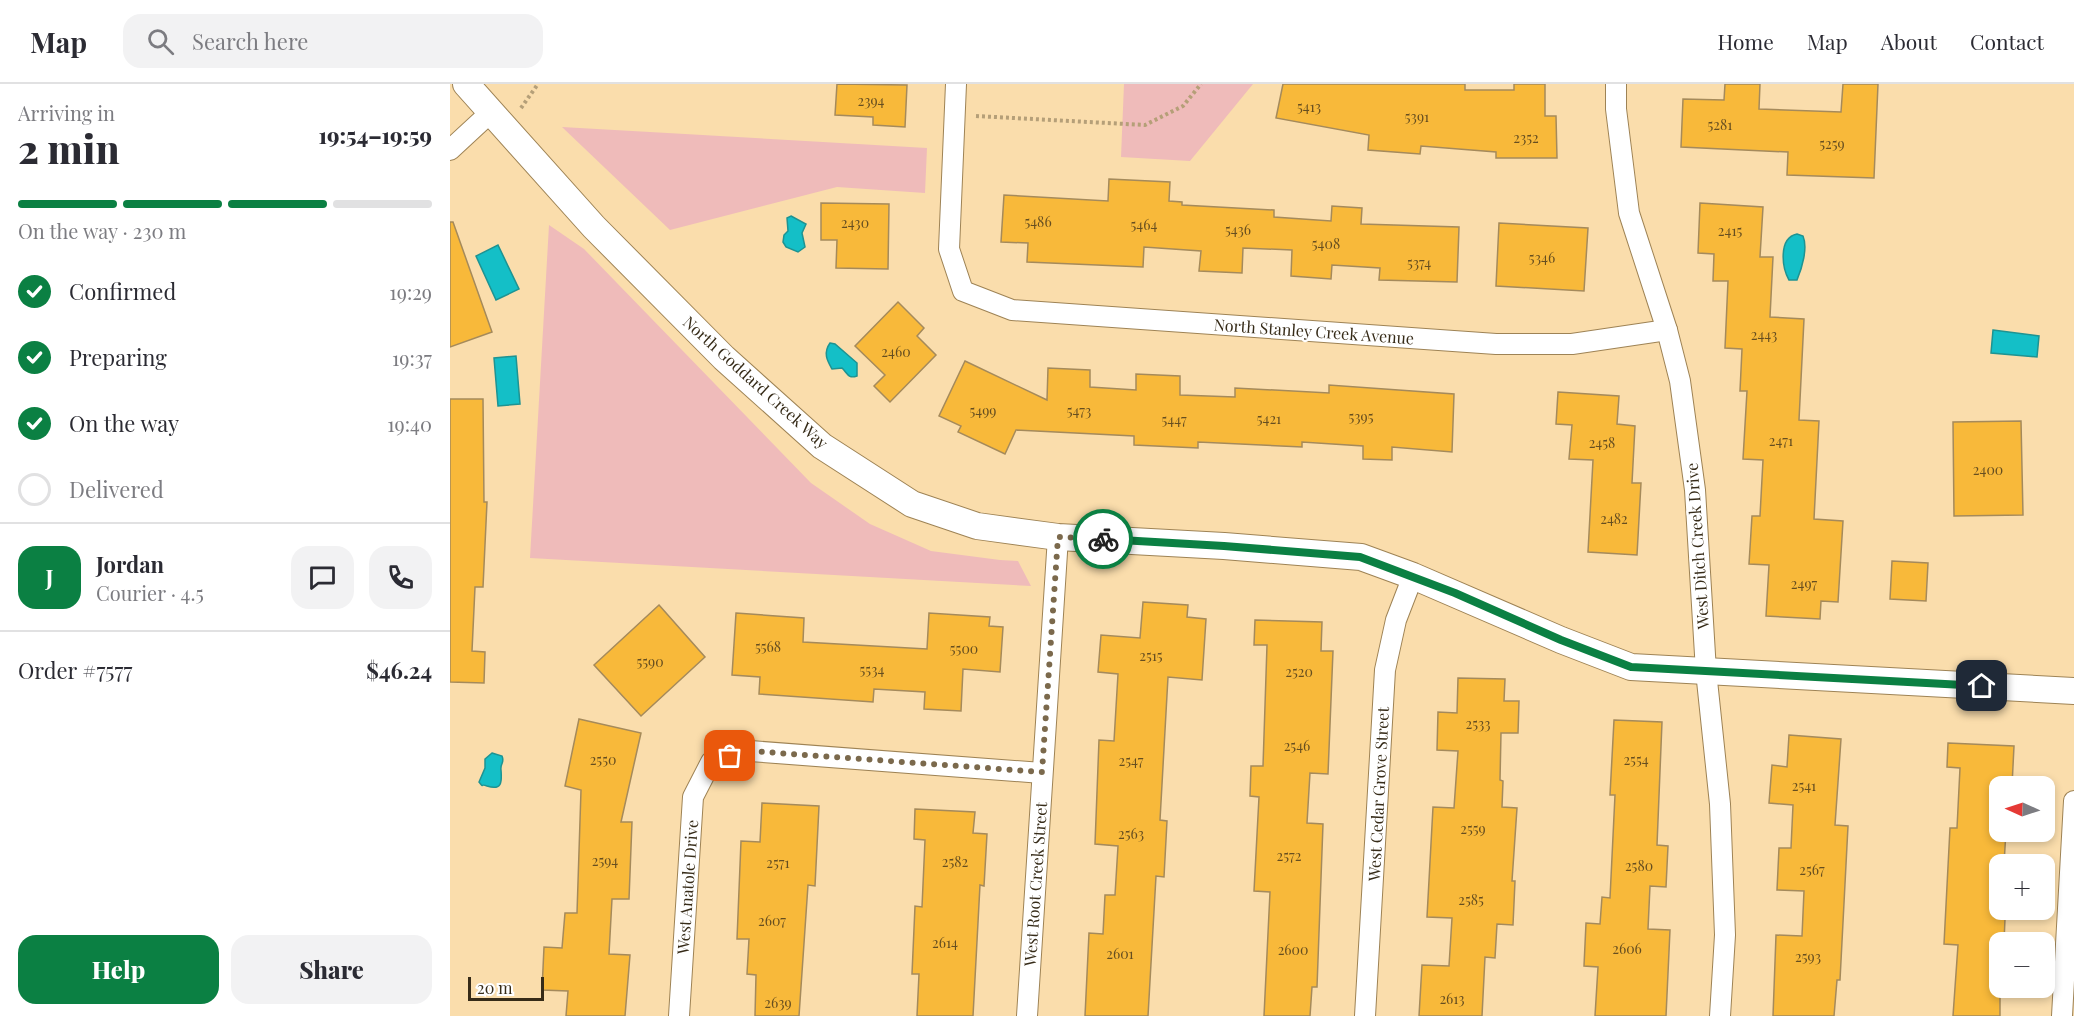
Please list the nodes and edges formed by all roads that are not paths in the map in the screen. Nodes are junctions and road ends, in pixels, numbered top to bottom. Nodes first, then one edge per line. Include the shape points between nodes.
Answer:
1 (466, 84) edge
2 (956, 84) edge
3 (1616, 84) edge
4 (491, 112) junction
5 (450, 150) edge
6 (1667, 330) junction
7 (1058, 537) junction
8 (1413, 576) junction
9 (1706, 670) junction
10 (2074, 691) edge
11 (1042, 772) junction
12 (2074, 801) edge
13 (679, 1016) edge
14 (1027, 1016) edge
15 (1365, 1016) edge
16 (1720, 1016) edge
17 (2062, 1016) edge

1 - 4 street, North Goddard Creek Way
2 - 6 street, North Stanley Creek Avenue via 948,249 963,291 1012,310 1496,344 1572,344
3 - 6 street, West Ditch Creek Drive via 1629,213
4 - 5 street
4 - 7 street, North Goddard Creek Way via 626,260 724,358 822,446 912,504 977,526
6 - 9 street, West Ditch Creek Drive via 1680,381 1695,490
7 - 8 street, North Goddard Creek Way via 1360,557
7 - 11 street, West Root Creek Street
8 - 9 street, North Goddard Creek Way via 1631,667
8 - 15 street, West Cedar Grove Street via 1396,620 1384,670
9 - 10 street, North Goddard Creek Way
9 - 16 street, West Ditch Creek Drive via 1720,804 1725,923
11 - 13 street, West Anatole Drive via 750,751 711,762 693,797
11 - 14 street, West Root Creek Street
12 - 17 street

